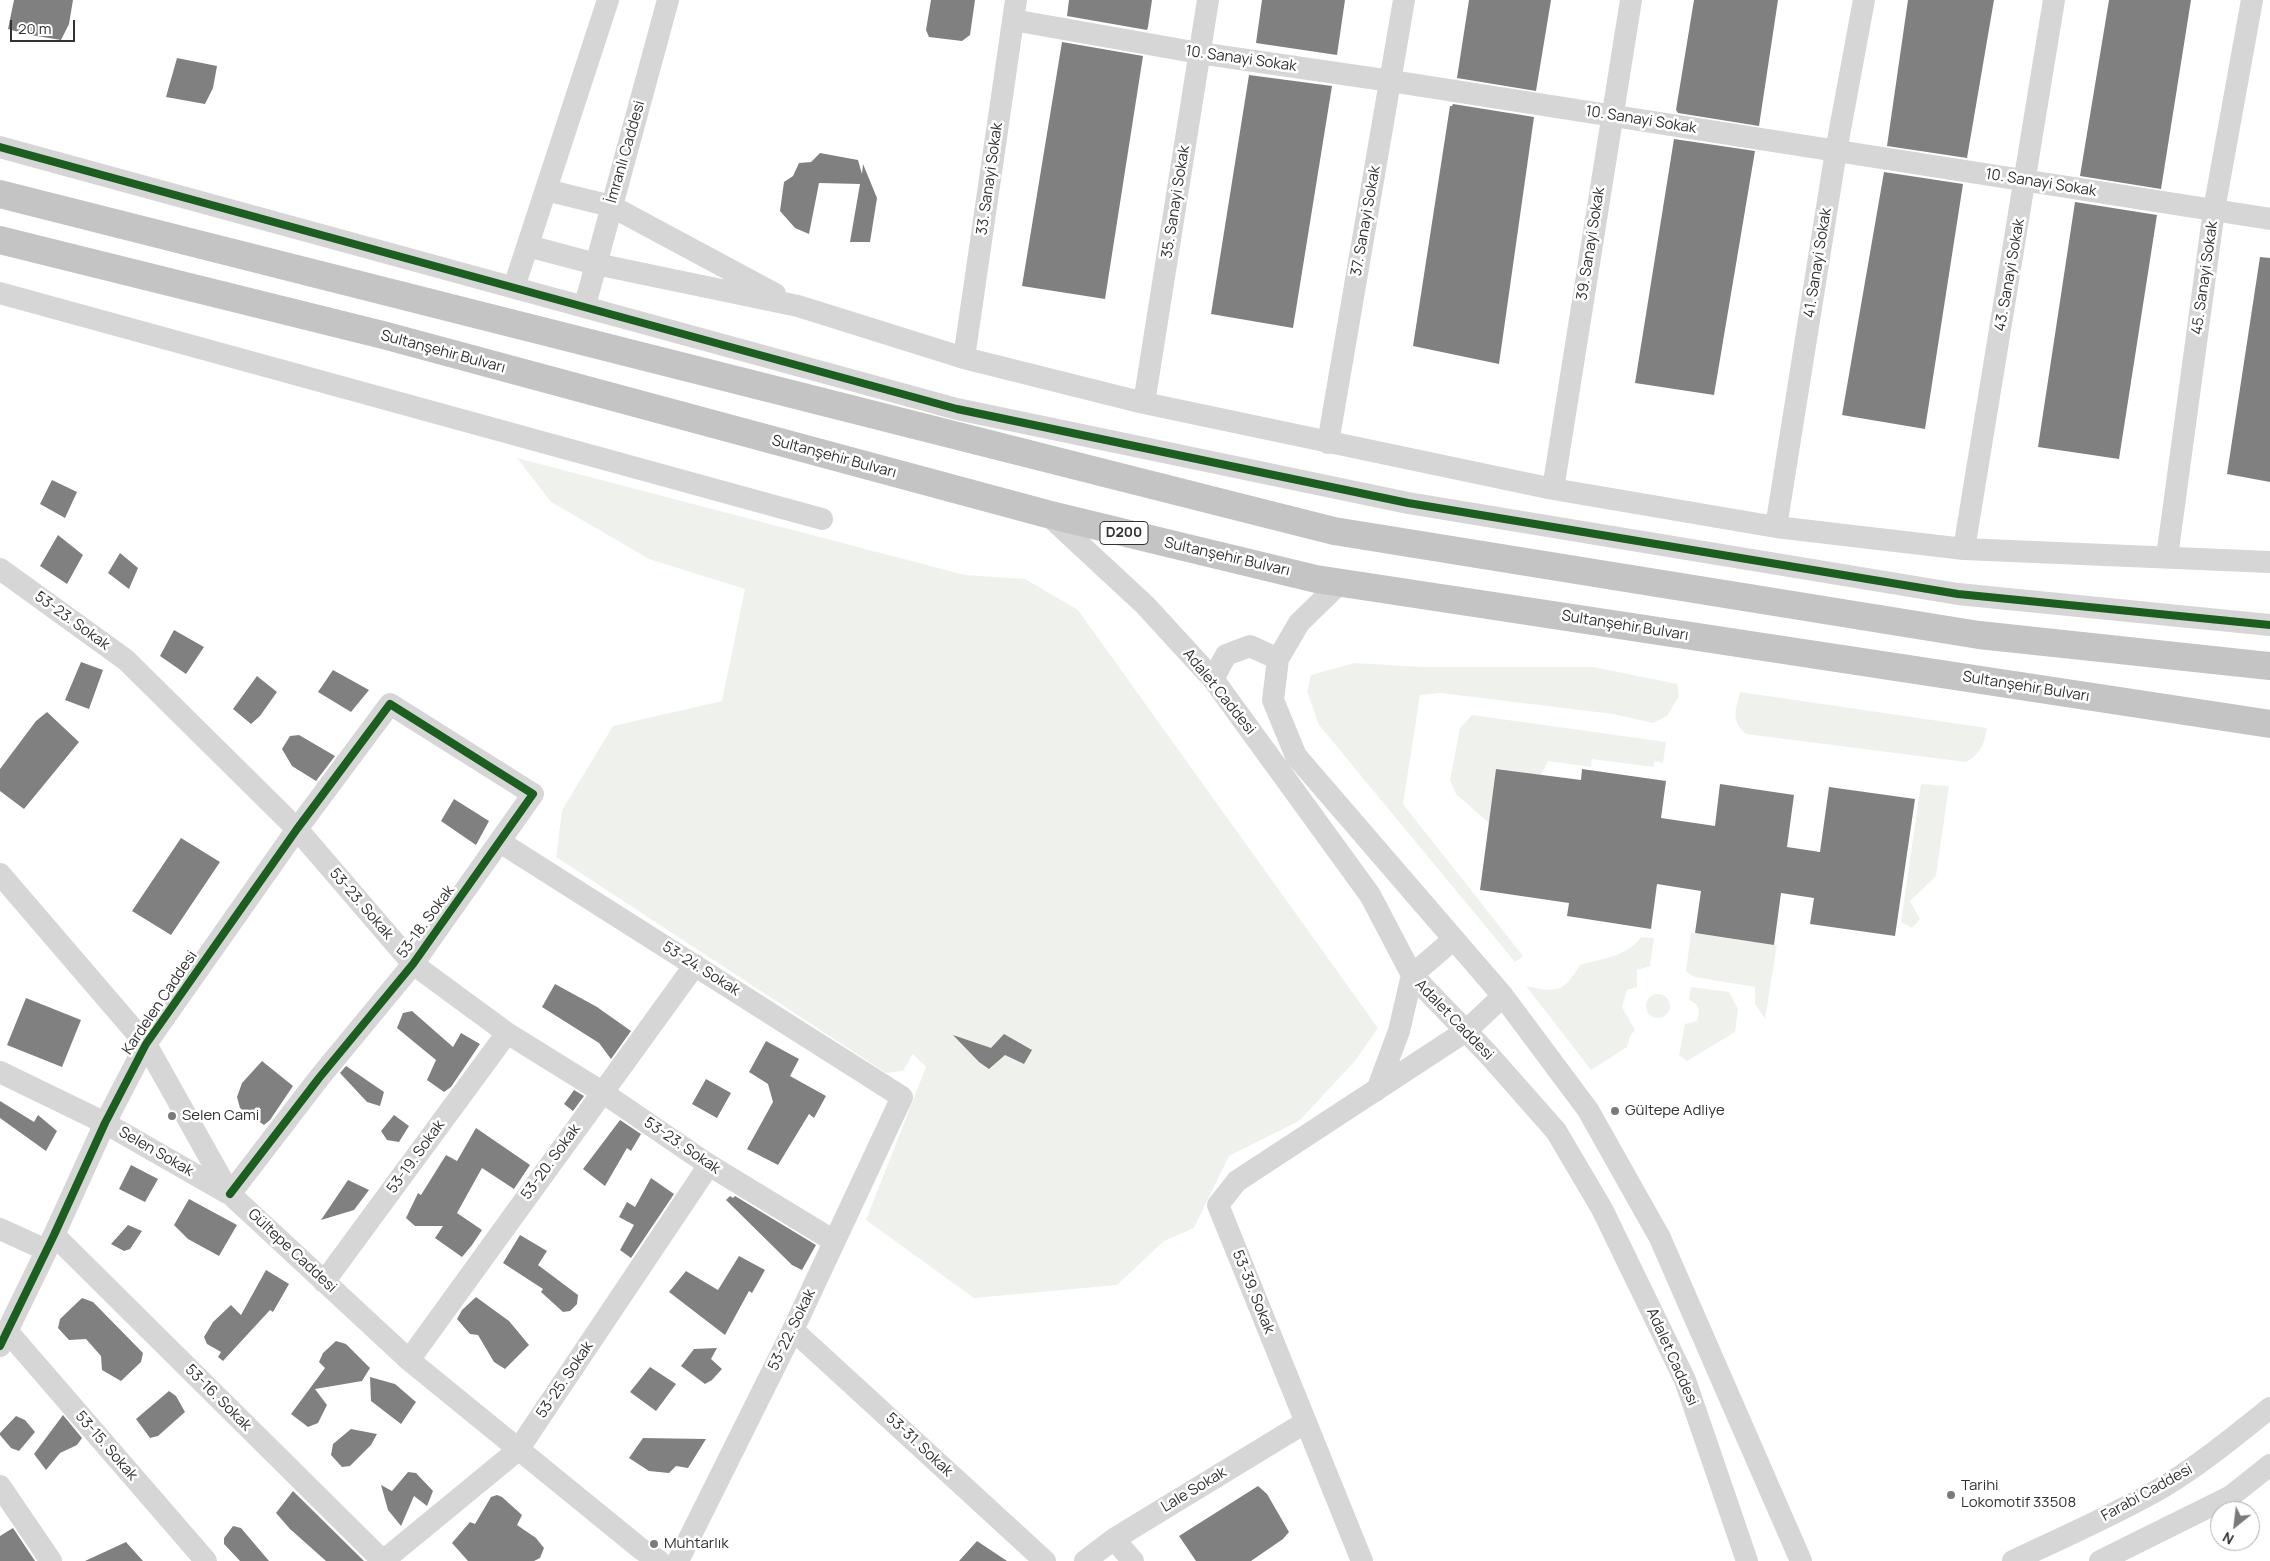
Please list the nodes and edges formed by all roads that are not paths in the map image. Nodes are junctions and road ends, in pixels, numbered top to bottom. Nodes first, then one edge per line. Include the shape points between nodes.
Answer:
1 (608, 0) edge
2 (668, 0) edge
3 (1208, 0) edge
4 (1404, 0) edge
5 (1631, 0) edge
6 (1864, 0) edge
7 (2054, 0) edge
8 (2252, 0) edge
9 (1014, 10) edge
10 (1199, 54) junction
11 (1390, 81) junction
12 (1611, 115) junction
13 (0, 147) edge
14 (1836, 151) junction
15 (2026, 180) junction
16 (546, 190) junction
17 (0, 194) edge
18 (611, 206) junction
19 (2214, 210) junction
20 (2270, 219) edge
21 (0, 240) edge
22 (528, 246) junction
23 (596, 264) junction
24 (514, 287) junction
25 (0, 293) edge
26 (585, 305) junction
27 (798, 306) junction
28 (964, 358) junction
29 (1144, 403) junction
30 (1328, 443) junction
31 (1553, 489) junction
32 (1048, 514) junction
33 (822, 519) dead end
34 (1776, 527) junction
35 (1964, 549) junction
36 (2166, 557) junction
37 (2270, 562) edge
38 (0, 569) edge
39 (1340, 583) junction
40 (2270, 625) edge
41 (1278, 659) junction
42 (2270, 666) edge
43 (1213, 679) junction
44 (390, 704) joint
45 (2270, 724) edge
46 (296, 829) junction
47 (500, 842) junction
48 (0, 874) edge
49 (1454, 939) junction
50 (413, 964) junction
51 (695, 965) junction
52 (1412, 975) junction
53 (1503, 996) junction
54 (1466, 1031) junction
55 (507, 1033) junction
56 (146, 1044) junction
57 (0, 1072) edge
58 (1376, 1090) junction
59 (602, 1092) junction
60 (902, 1097) joint
61 (105, 1122) junction
62 (709, 1165) junction
63 (230, 1194) junction
64 (0, 1229) edge
65 (834, 1241) junction
66 (50, 1242) junction
67 (324, 1282) junction
68 (793, 1330) junction
69 (3, 1339) edge
70 (409, 1360) junction
71 (2270, 1408) edge
72 (1306, 1422) junction
73 (518, 1450) junction
74 (2268, 1471) edge
75 (0, 1486) edge
76 (1114, 1539) junction
77 (642, 1557) edge
78 (2112, 1558) edge
79 (1799, 1560) edge
80 (51, 1561) edge
81 (206, 1561) edge
82 (383, 1561) edge
83 (678, 1561) edge
84 (1045, 1561) edge
85 (1085, 1561) edge
86 (1133, 1561) edge
87 (1362, 1561) edge
88 (1747, 1561) edge
89 (2013, 1561) edge

1 - 16 street
2 - 18 street, İmranlı Caddesi
3 - 10 street, 35. Sanayi Sokak
4 - 11 street, 37. Sanayi Sokak
5 - 12 street, 39. Sanayi Sokak
6 - 14 street, 41. Sanayi Sokak
7 - 15 street, 43. Sanayi Sokak
8 - 19 street, 45. Sanayi Sokak
9 - 10 street, 10. Sanayi Sokak
9 - 28 street, 33. Sanayi Sokak
10 - 11 street, 10. Sanayi Sokak
10 - 29 street, 35. Sanayi Sokak
11 - 12 street, 10. Sanayi Sokak
11 - 30 street, 37. Sanayi Sokak
12 - 14 street, 10. Sanayi Sokak
12 - 31 street, 39. Sanayi Sokak
13 - 24 street
14 - 15 street, 10. Sanayi Sokak
14 - 34 street, 41. Sanayi Sokak
15 - 19 street, 10. Sanayi Sokak
15 - 35 street, 43. Sanayi Sokak
16 - 18 street
16 - 22 street
17 - 42 highway via 1334,531 1979,635
18 - 23 street, İmranlı Caddesi
18 - 27 street
19 - 20 street, 10. Sanayi Sokak
19 - 36 street, 45. Sanayi Sokak
21 - 32 highway, Sultanşehir Bulvarı / D200 via 383,335
22 - 23 street
22 - 24 street
23 - 26 street, İmranlı Caddesi
23 - 27 street
24 - 26 street
25 - 33 street
26 - 40 street via 957,409 1408,503 1958,594
27 - 28 street
28 - 29 street
29 - 30 street
30 - 31 street
31 - 34 street
32 - 39 highway, Sultanşehir Bulvarı / D200
32 - 43 street, Adalet Caddesi via 1145,605
34 - 35 street
35 - 36 street
36 - 37 street
38 - 46 street, 53-23. Sokak via 126,660
39 - 41 street via 1299,623
39 - 45 highway, Sultanşehir Bulvarı / D200
41 - 43 street via 1250,646 1226,655
41 - 49 street via 1273,700 1296,756
43 - 52 street, Adalet Caddesi via 1370,894
44 - 46 street, Kardelen Caddesi
44 - 47 street, 53-18. Sokak via 533,794
46 - 50 street, 53-23. Sokak
46 - 56 street, Kardelen Caddesi
47 - 50 street, 53-18. Sokak
47 - 51 street, 53-24. Sokak
48 - 56 street, Gültepe Caddesi
49 - 52 street
49 - 53 street
50 - 55 street, 53-23. Sokak
50 - 63 street, 53-18. Sokak via 319,1078
51 - 59 street, 53-20. Sokak
51 - 60 street, 53-24. Sokak
52 - 54 street, Adalet Caddesi
52 - 58 street via 1399,1031
53 - 54 street, 53-39. Sokak
53 - 79 street via 1588,1110 1660,1238
54 - 58 street, 53-39. Sokak
54 - 88 street, Adalet Caddesi via 1556,1131 1602,1209 1685,1380
55 - 59 street, 53-23. Sokak
55 - 67 street, 53-19. Sokak
56 - 61 street, Kardelen Caddesi
56 - 63 street, Gültepe Caddesi
57 - 61 street, Selen Sokak
58 - 72 street, 53-39. Sokak via 1237,1181 1218,1205
59 - 62 street, 53-23. Sokak
59 - 70 street, 53-20. Sokak
60 - 65 street, 53-22. Sokak
61 - 63 street, Selen Sokak
61 - 66 street, Kardelen Caddesi
62 - 65 street, 53-23. Sokak
62 - 73 street, 53-25. Sokak
63 - 67 street, Gültepe Caddesi
64 - 66 street
65 - 68 street, 53-22. Sokak
66 - 69 street, Kardelen Caddesi
66 - 82 street, 53-16. Sokak
67 - 70 street, Gültepe Caddesi
68 - 83 street, 53-22. Sokak
68 - 84 street, 53-31. Sokak
69 - 81 street, 53-15. Sokak
70 - 73 street, Gültepe Caddesi
71 - 89 street, Farabi Caddesi via 2207,1458 2163,1487
72 - 76 street, Lale Sokak
72 - 87 street, 53-39. Sokak
73 - 77 street, Gültepe Caddesi
73 - 82 street, 53-25. Sokak
74 - 78 street via 2231,1496
75 - 80 street
76 - 85 street, Lale Sokak
76 - 86 street

